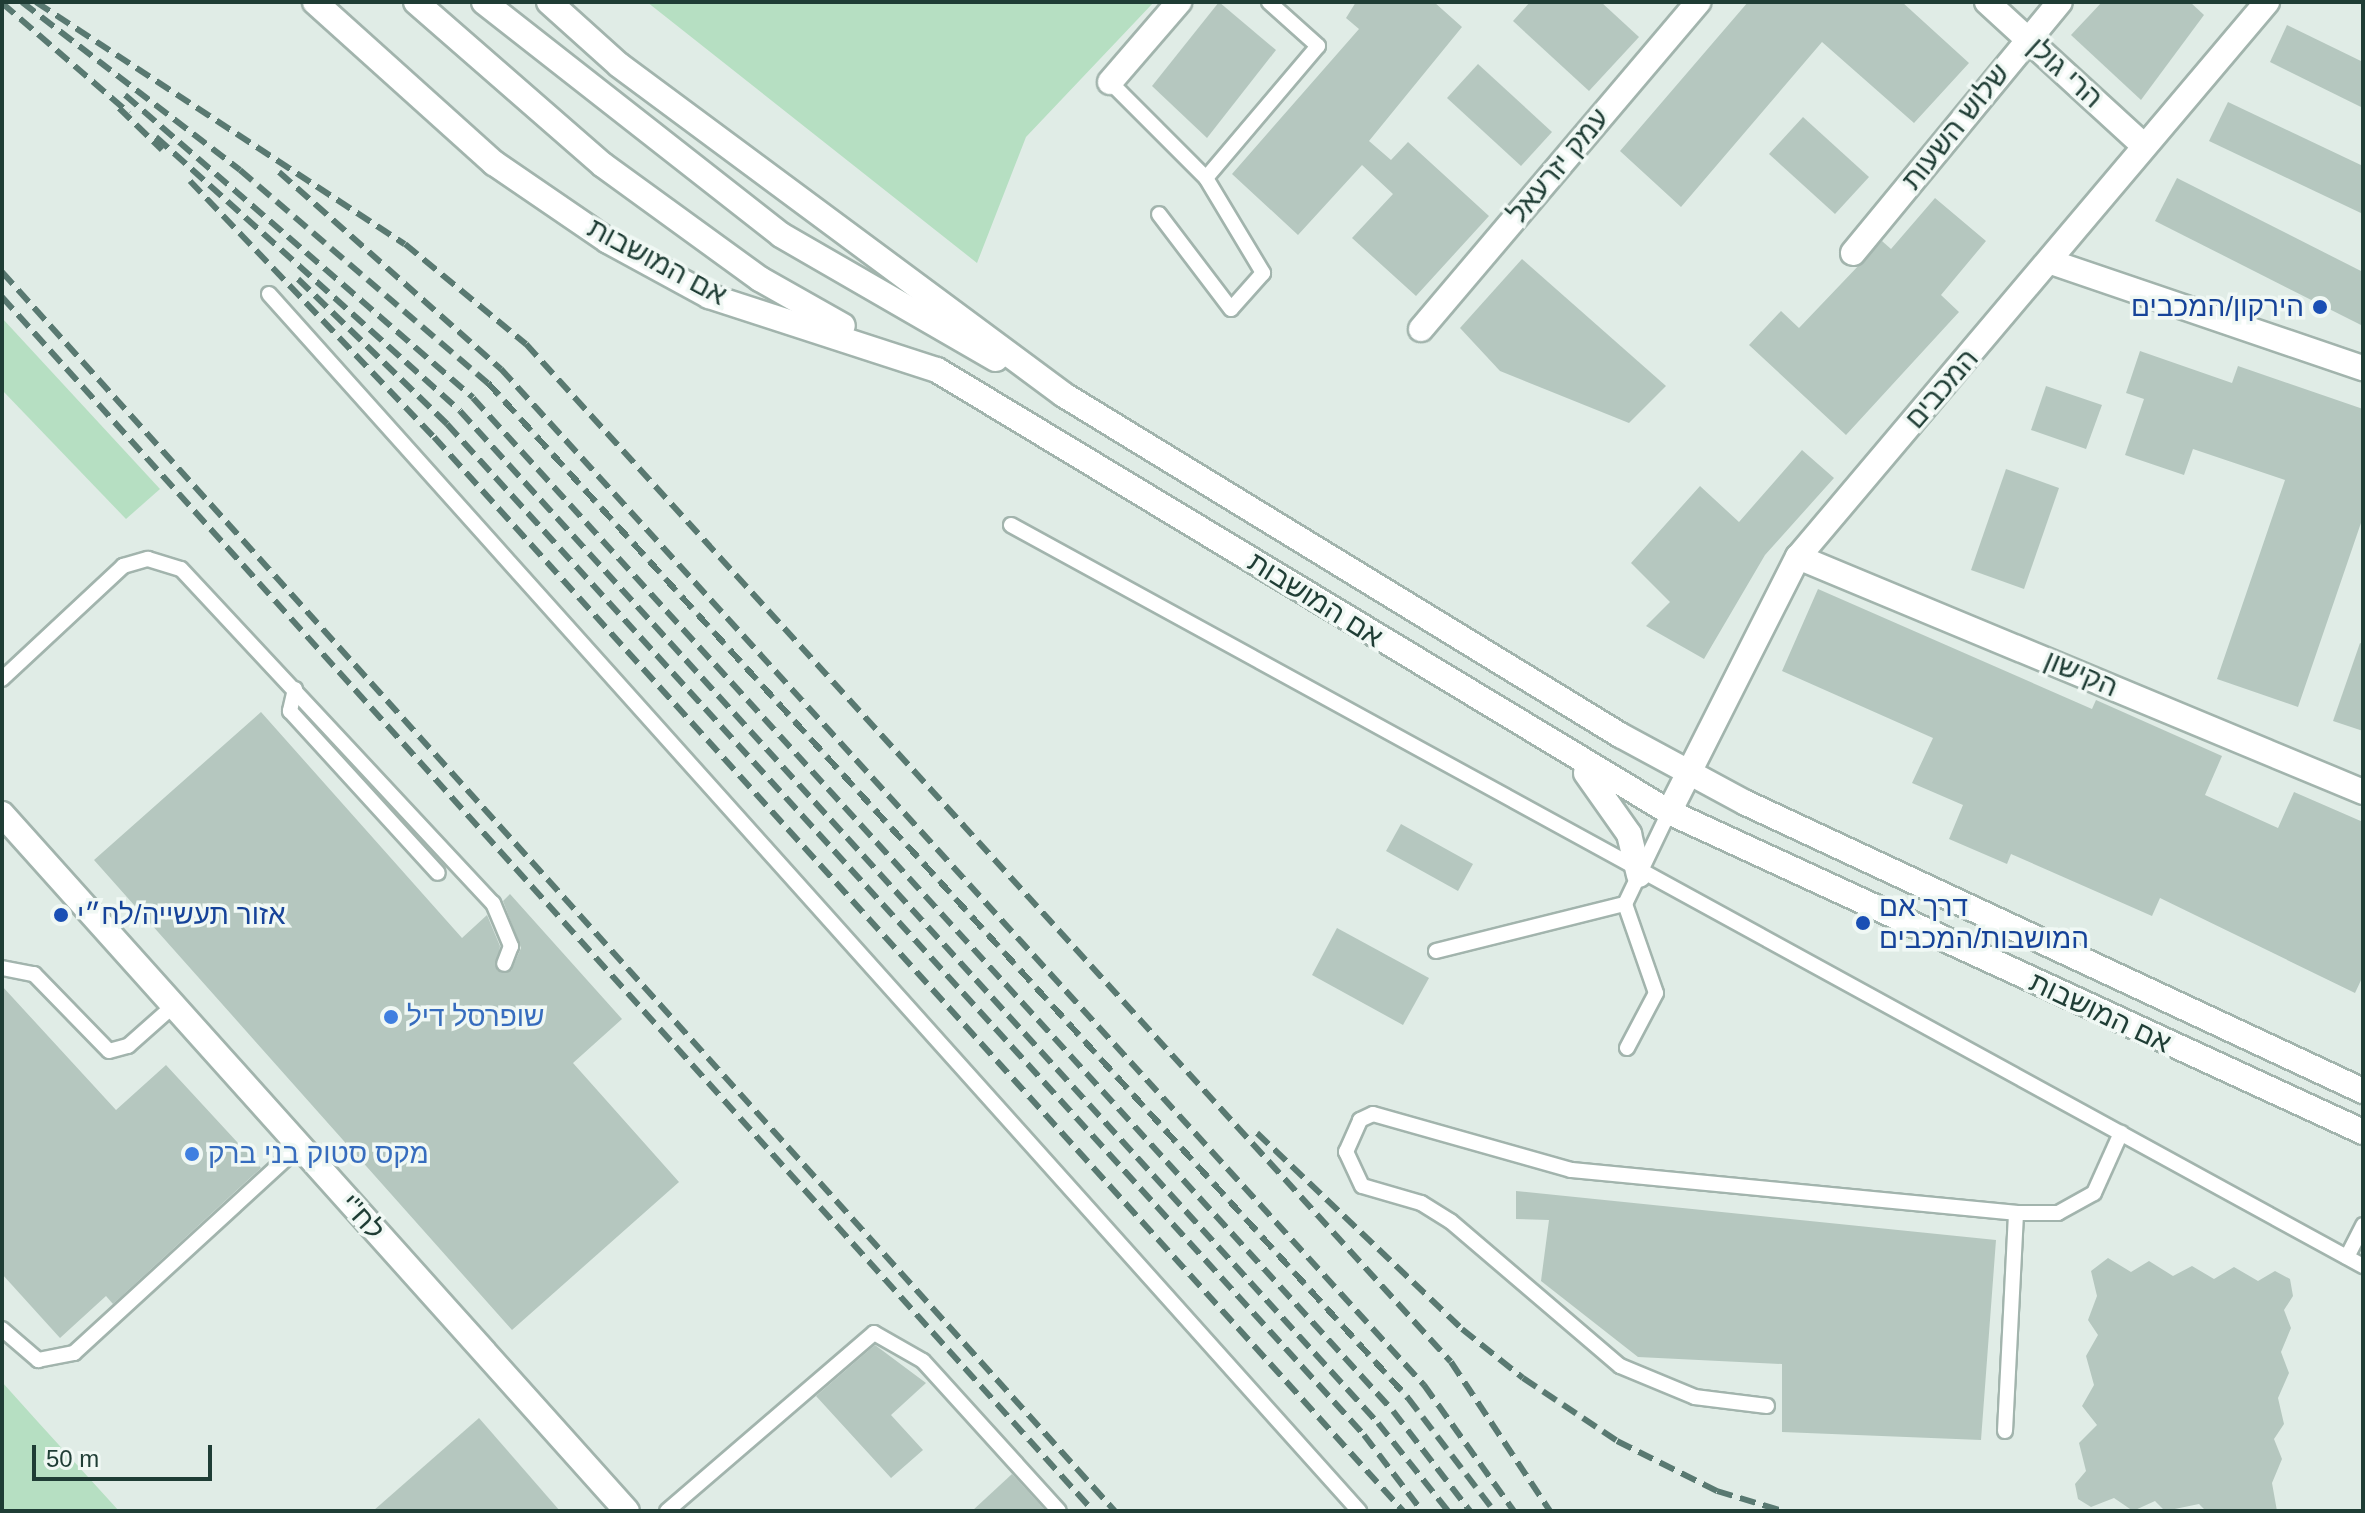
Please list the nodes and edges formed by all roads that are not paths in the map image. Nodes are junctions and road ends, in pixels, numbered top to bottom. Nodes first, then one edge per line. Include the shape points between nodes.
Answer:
1 (315, 2) edge
2 (416, 2) edge
3 (484, 2) edge
4 (549, 2) edge
5 (1179, 2) edge
6 (1269, 2) edge
7 (1698, 2) edge
8 (1987, 2) edge
9 (2060, 2) edge
10 (2267, 2) edge
11 (2028, 39) junction
12 (1110, 82) joint
13 (2142, 144) junction
14 (1206, 178) junction
15 (1159, 214) dead end
16 (1853, 253) dead end
17 (2051, 262) junction
18 (269, 294) dead end
19 (1421, 329) dead end
20 (883, 348) junction
21 (2363, 368) edge
22 (1064, 395) junction
23 (1011, 525) dead end
24 (1798, 557) junction
25 (2, 679) edge
26 (295, 689) junction
27 (1567, 755) junction
28 (1687, 773) junction
29 (2363, 792) edge
30 (2, 799) edge
31 (1669, 812) junction
32 (2, 814) edge
33 (48, 867) junction
34 (438, 873) dead end
35 (1639, 875) junction
36 (1625, 904) junction
37 (1436, 951) dead end
38 (504, 964) dead end
39 (2, 968) edge
40 (173, 1006) junction
41 (1627, 1048) dead end
42 (2363, 1091) edge
43 (2363, 1132) edge
44 (2121, 1133) junction
45 (299, 1147) junction
46 (2016, 1213) junction
47 (2363, 1225) edge
48 (2347, 1257) junction
49 (2363, 1266) edge
50 (2, 1329) edge
51 (1767, 1406) dead end
52 (2005, 1431) dead end
53 (627, 1511) edge
54 (667, 1511) edge
55 (1059, 1511) edge
56 (1359, 1511) edge

1 - 20 main road, אם המושבות via 494,163 608,241 709,296
2 - 20 main road via 603,165 760,279
3 - 22 main road via 677,160 840,272
4 - 22 main road, אם המושבות via 619,65
5 - 12 main road
6 - 14 lane via 1318,46
7 - 19 main road, עמק יזרעאל
8 - 11 main road, הרי גולן
9 - 11 main road, שלוש השעות
10 - 13 main road, המכבים
11 - 13 main road, הרי גולן
11 - 16 main road, שלוש השעות
12 - 14 lane
13 - 17 main road, המכבים
14 - 15 lane via 1263,273 1231,309
17 - 21 main road
17 - 24 main road, המכבים
18 - 56 lane
20 - 27 main road, אם המושבות via 975,390
22 - 28 main road, אם המושבות
23 - 35 lane
24 - 28 main road, המכבים
24 - 29 main road, הקישון
25 - 26 lane via 123,566 148,559 198,582
26 - 34 lane via 290,711
26 - 38 lane via 493,903 511,946
27 - 31 main road, אם המושבות
27 - 35 main road via 1618,812
28 - 31 main road, המכבים
28 - 42 main road, אם המושבות
30 - 33 lane via 54,860
31 - 35 lane
31 - 43 main road, אם המושבות
32 - 33 main road, לח"י
33 - 40 main road, לח"י
35 - 36 lane
35 - 44 lane
36 - 37 lane
36 - 41 lane via 1656,993
39 - 40 lane via 34,974 109,1051 128,1046
40 - 45 main road, לח"י
44 - 46 lane via 2094,1193 2058,1213
44 - 48 lane
45 - 50 lane via 74,1353 38,1360
45 - 53 main road, לח"י
46 - 51 lane via 1571,1170 1373,1114 1351,1133 1351,1173 1362,1186 1421,1203 1450,1221 1620,1366 1695,1397
46 - 52 lane
47 - 48 lane
48 - 49 lane
54 - 55 lane via 874,1333 923,1361

